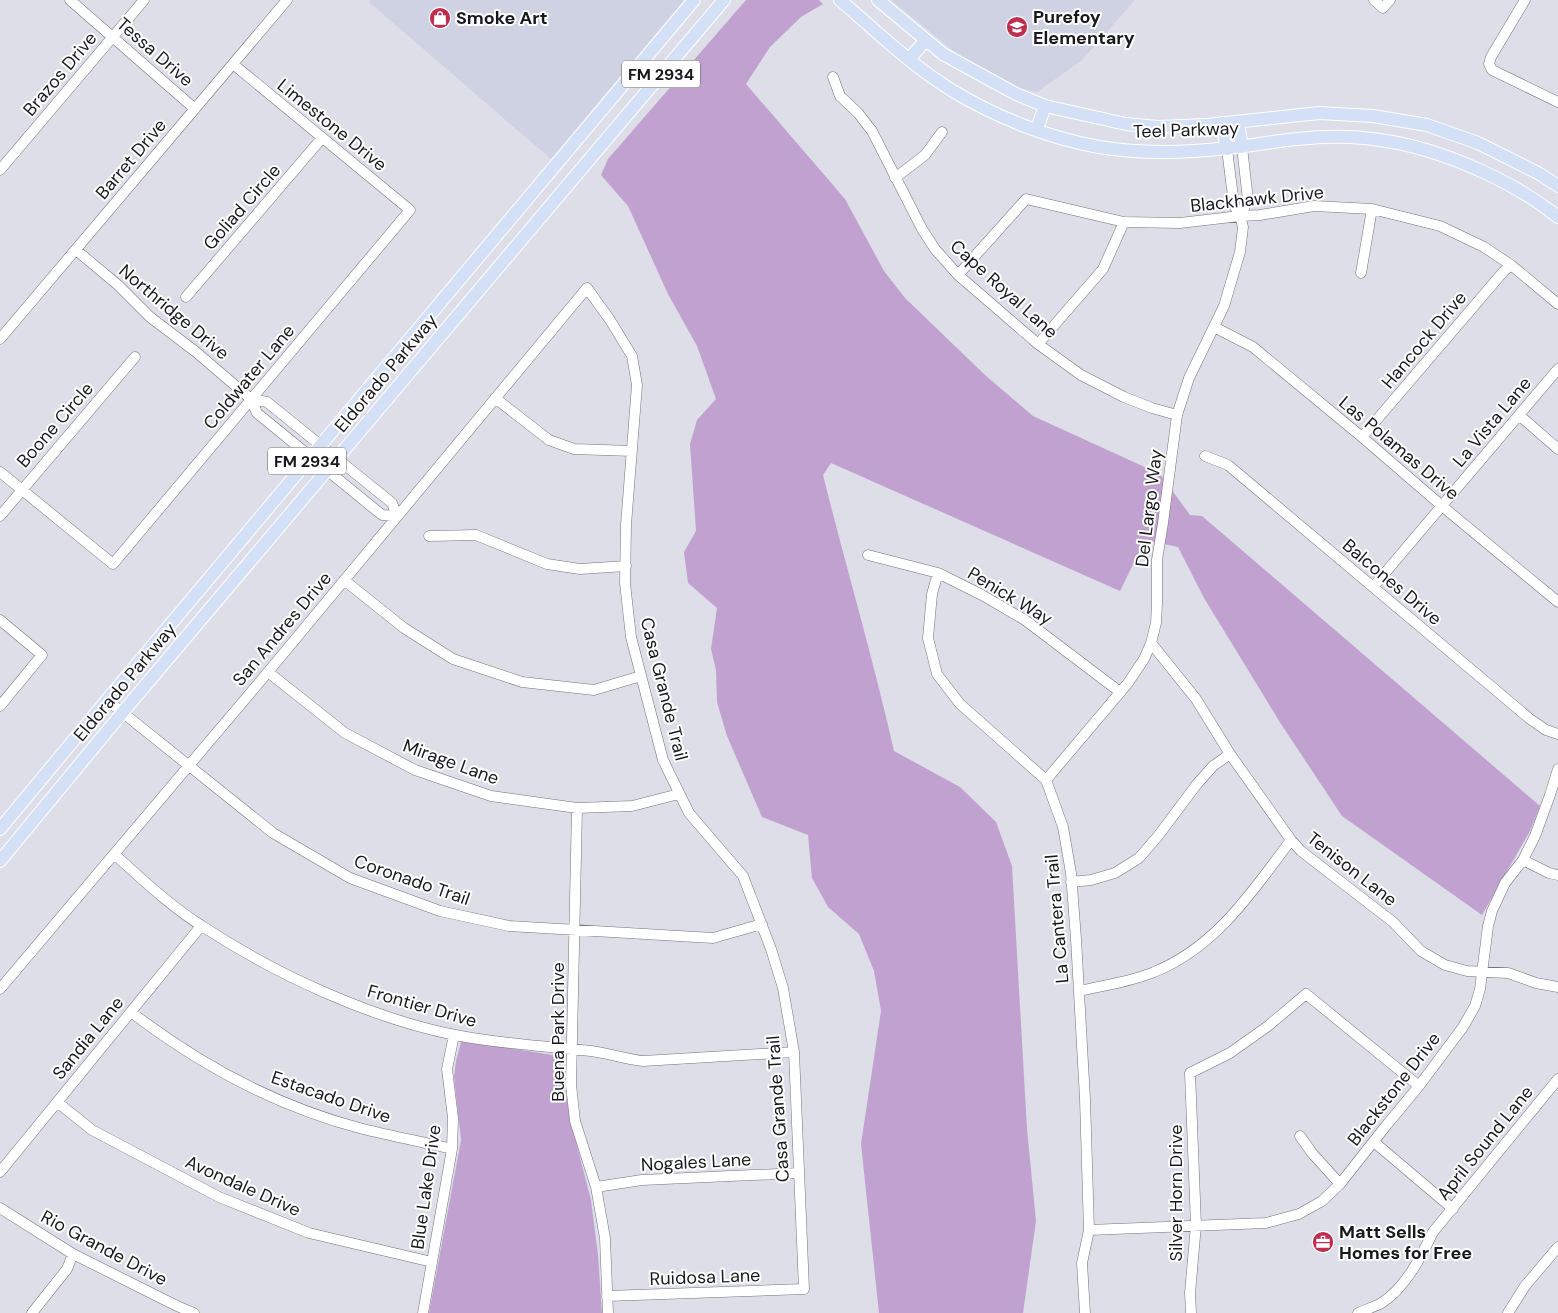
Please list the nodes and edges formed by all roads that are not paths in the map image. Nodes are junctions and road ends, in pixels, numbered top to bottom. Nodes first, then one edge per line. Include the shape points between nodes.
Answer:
1 (70, 0) edge
2 (144, 0) edge
3 (287, 0) edge
4 (694, 0) edge
5 (724, 0) edge
6 (840, 0) edge
7 (878, 0) edge
8 (1374, 0) edge
9 (1525, 0) edge
10 (1386, 4) edge
11 (113, 37) junction
12 (926, 40) junction
13 (909, 59) junction
14 (233, 64) junction
15 (833, 77) dead end
16 (616, 95) junction
17 (1558, 102) edge
18 (1046, 106) junction
19 (195, 109) junction
20 (632, 109) junction
21 (1238, 122) junction
22 (1222, 123) junction
23 (1037, 130) junction
24 (942, 132) dead end
25 (322, 138) junction
26 (1242, 146) junction
27 (1227, 148) junction
28 (0, 170) edge
29 (895, 178) junction
30 (1558, 186) edge
31 (1372, 209) junction
32 (410, 210) joint
33 (1240, 216) junction
34 (1558, 217) edge
35 (1124, 222) junction
36 (76, 250) junction
37 (1511, 266) junction
38 (1361, 273) dead end
39 (958, 274) junction
40 (586, 288) joint
41 (186, 297) dead end
42 (1558, 304) edge
43 (1214, 327) junction
44 (0, 340) edge
45 (1038, 344) junction
46 (135, 357) dead end
47 (1558, 369) edge
48 (495, 398) junction
49 (251, 399) junction
50 (1177, 415) junction
51 (1519, 415) junction
52 (1362, 437) junction
53 (321, 445) junction
54 (1558, 449) edge
55 (632, 451) junction
56 (1205, 456) dead end
57 (311, 457) junction
58 (337, 458) junction
59 (327, 470) junction
60 (0, 472) edge
61 (22, 489) junction
62 (1442, 506) junction
63 (0, 516) edge
64 (397, 516) junction
65 (429, 536) dead end
66 (868, 556) dead end
67 (626, 566) junction
68 (938, 573) junction
69 (344, 580) junction
70 (1373, 587) junction
71 (1558, 602) edge
72 (0, 620) edge
73 (1151, 643) junction
74 (268, 672) junction
75 (641, 676) junction
76 (1120, 692) junction
77 (107, 700) junction
78 (0, 706) edge
79 (122, 713) junction
80 (1558, 734) edge
81 (1230, 754) junction
82 (188, 766) junction
83 (1558, 769) edge
84 (1046, 780) junction
85 (680, 794) junction
86 (577, 808) junction
87 (0, 829) edge
88 (1290, 840) junction
89 (114, 854) junction
90 (1523, 860) junction
91 (0, 861) edge
92 (1558, 875) edge
93 (1071, 882) junction
94 (762, 924) junction
95 (201, 926) junction
96 (574, 930) junction
97 (1483, 971) junction
98 (1558, 986) edge
99 (0, 989) edge
100 (1080, 990) junction
101 (131, 1012) junction
102 (454, 1035) junction
103 (573, 1050) junction
104 (794, 1052) junction
105 (1558, 1080) edge
106 (1419, 1086) junction
107 (57, 1102) junction
108 (1300, 1136) dead end
109 (1374, 1142) junction
110 (452, 1148) junction
111 (0, 1172) edge
112 (799, 1173) junction
113 (1340, 1184) junction
114 (596, 1187) junction
115 (0, 1208) edge
116 (1453, 1209) junction
117 (1196, 1225) junction
118 (1089, 1230) junction
119 (1558, 1247) edge
120 (73, 1254) junction
121 (432, 1262) junction
122 (804, 1289) joint
123 (607, 1296) junction
124 (175, 1309) edge
125 (32, 1313) edge
126 (194, 1313) edge
127 (422, 1313) edge
128 (608, 1313) edge
129 (1085, 1313) edge
130 (1191, 1313) edge
131 (1358, 1313) edge
132 (1508, 1313) edge

1 - 11 street, Tessa Drive
2 - 11 street, Brazos Drive
3 - 14 street, Barret Drive
4 - 16 main road, Eldorado Parkway / FM 2934
5 - 20 main road, Eldorado Parkway / FM 2934
6 - 13 main road, Teel Parkway
7 - 12 main road, Teel Parkway
8 - 10 street
9 - 17 street via 1489,64 1500,75
11 - 19 street, Tessa Drive
11 - 28 street, Brazos Drive
12 - 13 main road
12 - 18 main road, Teel Parkway via 943,54 1016,94
13 - 23 main road, Teel Parkway via 952,90
14 - 19 street, Barret Drive
14 - 25 street, Limestone Drive
15 - 29 street, Cape Royal Lane via 840,96 872,131
16 - 20 main road
16 - 53 main road, Eldorado Parkway / FM 2934
18 - 22 main road, Teel Parkway via 1126,124 1158,127
18 - 23 main road
19 - 36 street, Barret Drive
20 - 58 main road, Eldorado Parkway / FM 2934
21 - 22 main road, Teel Parkway
21 - 26 main road
21 - 30 main road, Teel Parkway via 1319,113 1373,116 1427,125 1478,143
22 - 27 main road
23 - 27 main road, Teel Parkway via 1098,147 1144,153
24 - 29 street via 925,154
25 - 32 street, Limestone Drive
25 - 41 street, Goliad Circle
26 - 27 main road, Teel Parkway
26 - 33 street, Del Largo Way via 1248,200
26 - 34 main road, Teel Parkway via 1327,138 1400,144 1490,175
27 - 33 street, Del Largo Way via 1234,205
29 - 39 street, Cape Royal Lane via 935,249
31 - 33 street, Blackhawk Drive via 1314,206
31 - 37 street, Blackhawk Drive via 1440,226 1484,247
31 - 38 street
32 - 49 street, Coldwater Lane
33 - 35 street, Blackhawk Drive via 1180,223
33 - 43 street, Del Largo Way via 1240,252 1232,284
35 - 39 street, Blackhawk Drive via 1026,200
35 - 45 street via 1103,270
36 - 44 street, Barret Drive
36 - 49 street, Northridge Drive via 150,317
37 - 42 street, Blackhawk Drive
37 - 52 street, Hancock Drive via 1498,277
39 - 45 street, Cape Royal Lane
40 - 48 street, San Andres Drive
40 - 55 street, Casa Grande Trail via 632,356 637,386
43 - 50 street, Del Largo Way via 1189,378
43 - 52 street, Las Polamas Drive via 1252,347
45 - 50 street, Cape Royal Lane via 1081,375 1118,394
46 - 61 street, Boone Circle
47 - 51 street, La Vista Lane
48 - 55 street via 549,440 574,450
48 - 64 street, San Andres Drive
49 - 53 street, Northridge Drive via 268,402
49 - 57 street, Northridge Drive via 257,413
49 - 61 street, Coldwater Lane via 113,564
50 - 73 street, Del Largo Way via 1164,523 1156,560 1156,623
51 - 54 street
51 - 62 street, La Vista Lane
52 - 62 street, Las Polamas Drive
53 - 57 main road, Eldorado Parkway / FM 2934
53 - 58 street, Northridge Drive
55 - 67 street, Casa Grande Trail
56 - 70 street, Balcones Drive via 1228,465
57 - 59 street, Northridge Drive
57 - 77 main road, Eldorado Parkway / FM 2934
58 - 59 main road, Eldorado Parkway / FM 2934
58 - 64 street, Northridge Drive via 392,503
59 - 64 street, Northridge Drive via 382,515
59 - 79 main road, Eldorado Parkway / FM 2934
60 - 61 street
61 - 63 street, Boone Circle
62 - 70 street, La Vista Lane
62 - 71 street, Las Polamas Drive
64 - 69 street, San Andres Drive
65 - 67 street via 476,535 547,564 580,569
66 - 68 street, Penick Way
67 - 75 street, Casa Grande Trail via 631,637
68 - 76 street, Penick Way via 1025,620
68 - 84 street, La Cantera Trail via 932,594 928,638 937,674 960,704
69 - 74 street, San Andres Drive
69 - 75 street via 404,628 454,658 522,682 594,690
70 - 80 street, Balcones Drive via 1530,719
72 - 78 street via 42,655
73 - 76 street, Del Largo Way via 1144,659
73 - 81 street, Tenison Lane via 1196,699
74 - 82 street, San Andres Drive
74 - 86 street, Mirage Lane via 345,734 415,770 491,796
75 - 85 street, Casa Grande Trail via 663,760
76 - 84 street, Del Largo Way
77 - 79 street, Coronado Trail
77 - 87 main road, Eldorado Parkway / FM 2934
79 - 82 street, Coronado Trail
79 - 91 main road, Eldorado Parkway / FM 2934
81 - 88 street, Tenison Lane
81 - 93 street via 1213,766 1197,784 1139,858 1115,873
82 - 89 street, San Andres Drive
82 - 96 street, Coronado Trail via 273,833 350,878 440,911 509,926
83 - 90 street, Blackstone Drive via 1535,836
84 - 93 street, La Cantera Trail via 1063,827
85 - 86 street, Mirage Lane via 632,806
85 - 94 street, Casa Grande Trail via 689,813 743,876
86 - 96 street, Buena Park Drive
88 - 97 street, Tenison Lane via 1393,922 1421,951 1446,965 1467,971
88 - 100 street via 1245,901 1207,940 1185,956 1132,980
89 - 95 street, Frontier Drive
89 - 99 street, San Andres Drive
90 - 92 street
90 - 97 street, Blackstone Drive via 1505,883 1492,911
93 - 100 street, La Cantera Trail
94 - 96 street, Coronado Trail via 713,938
94 - 104 street, Casa Grande Trail via 782,988
95 - 101 street, Sandia Lane
95 - 102 street, Frontier Drive via 270,966 336,998 404,1022
96 - 103 street, Buena Park Drive
97 - 98 street, Tenison Lane via 1508,973
97 - 106 street, Blackstone Drive via 1475,1006
100 - 118 street, La Cantera Trail
101 - 107 street, Sandia Lane
101 - 110 street, Estacado Drive via 168,1040 223,1074 286,1103 361,1128
102 - 103 street, Frontier Drive
102 - 110 street, Blue Lake Drive via 447,1069 453,1118
103 - 104 street, Frontier Drive via 643,1061
103 - 114 street, Buena Park Drive via 571,1085 575,1121
104 - 112 street, Casa Grande Trail
105 - 116 street, April Sound Lane
106 - 109 street, Blackstone Drive
106 - 117 street, Silver Horn Drive via 1306,994 1230,1053 1190,1073
107 - 111 street, Sandia Lane
107 - 121 street, Avondale Drive via 92,1130 219,1197 309,1233
108 - 113 street
109 - 113 street, Blackstone Drive
109 - 116 street
110 - 121 street, Blue Lake Drive
112 - 114 street, Nogales Lane via 642,1180
112 - 122 street, Casa Grande Trail
113 - 117 street, Blackstone Drive via 1322,1201 1299,1214 1266,1223
114 - 123 street, Buena Park Drive via 605,1238
115 - 120 street, Rio Grande Drive
116 - 131 street, April Sound Lane via 1433,1232 1400,1286 1380,1303
117 - 118 street, Blackstone Drive
117 - 130 street, Silver Horn Drive
118 - 129 street, La Cantera Trail via 1082,1263
119 - 132 street via 1525,1286
120 - 124 street, Rio Grande Drive
120 - 125 street via 67,1268
121 - 127 street, Blue Lake Drive
122 - 123 street, Ruidosa Lane
123 - 128 street, Buena Park Drive
124 - 126 street, Rio Grande Drive

